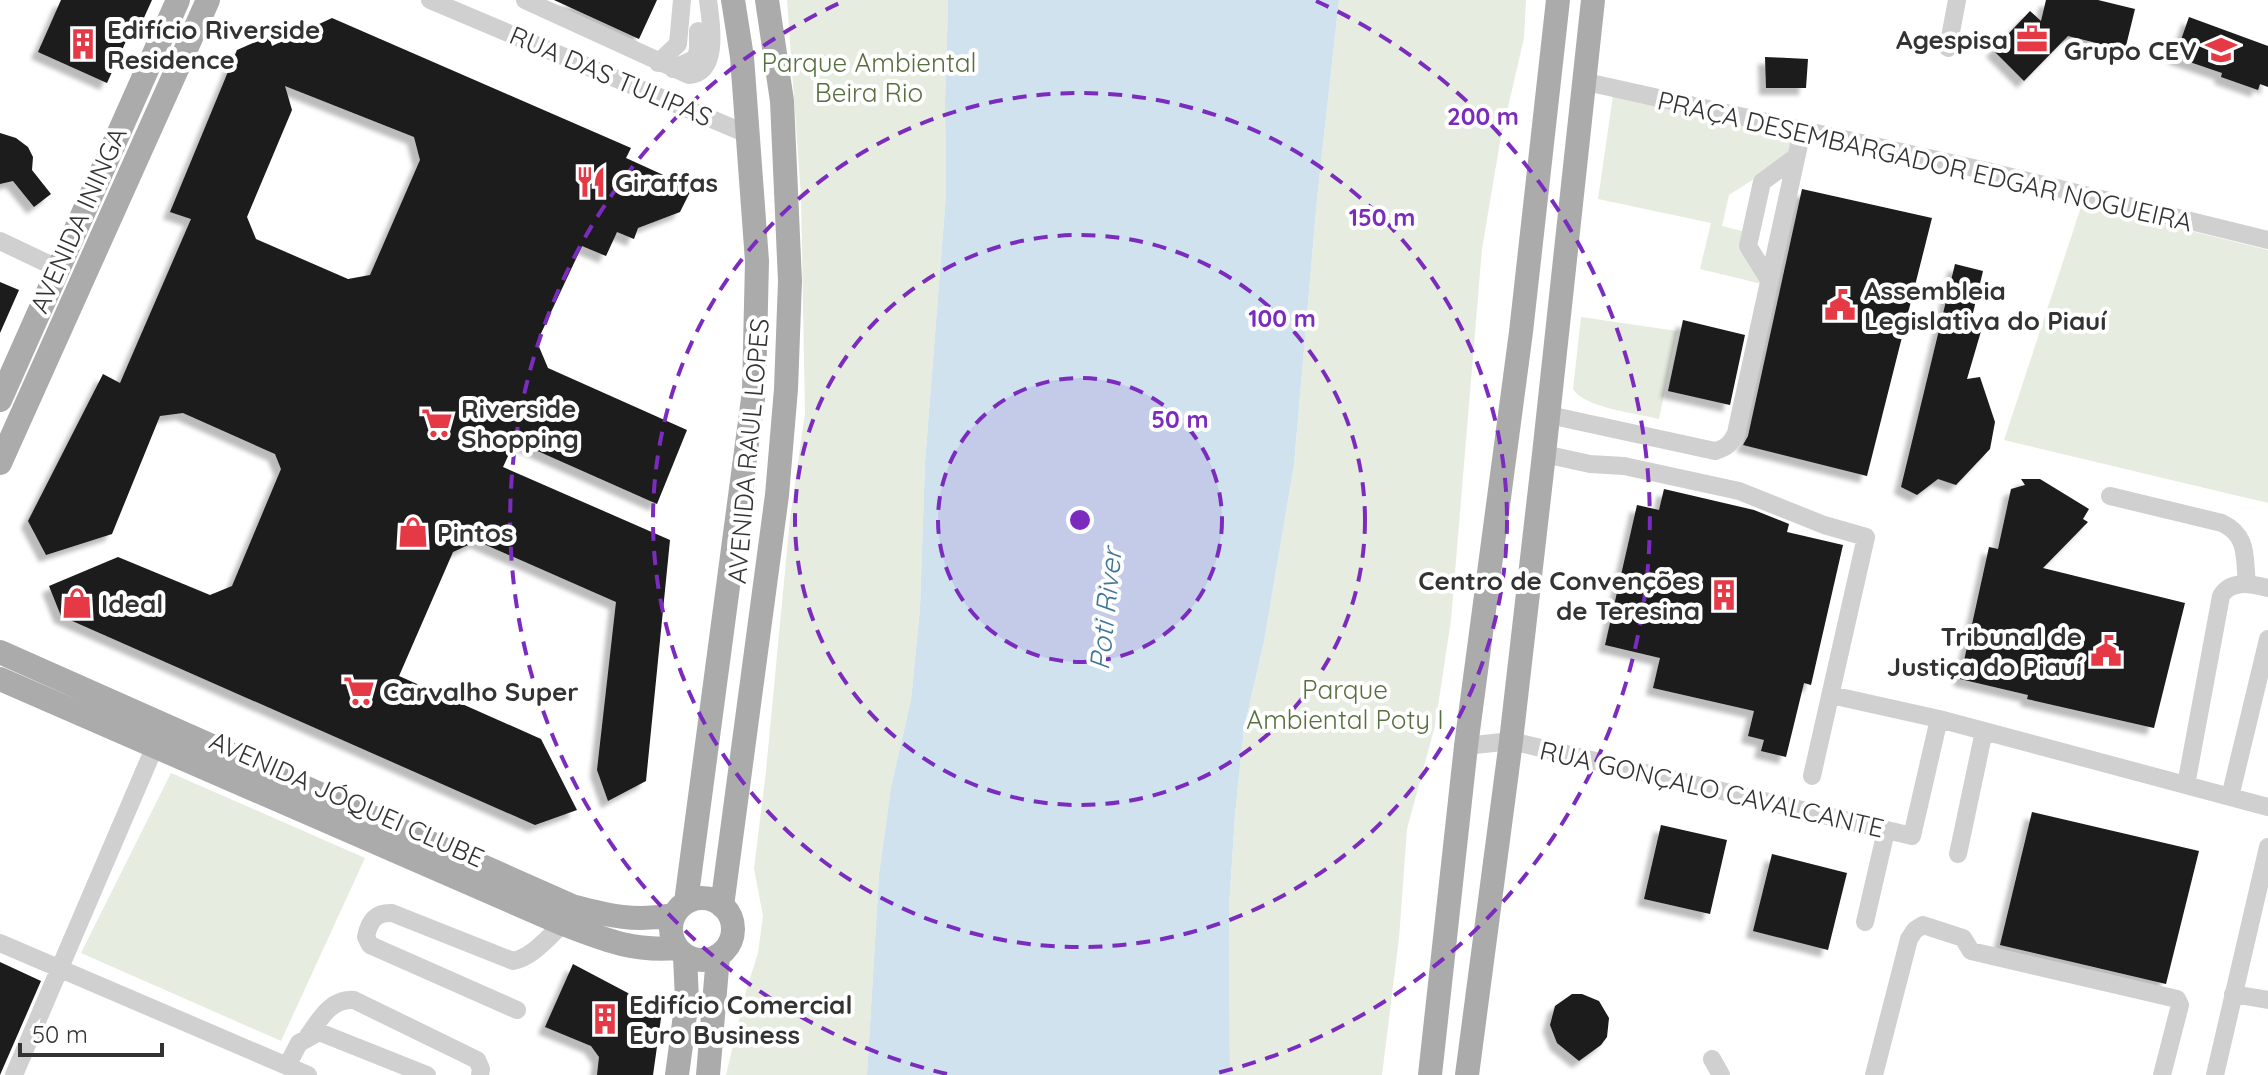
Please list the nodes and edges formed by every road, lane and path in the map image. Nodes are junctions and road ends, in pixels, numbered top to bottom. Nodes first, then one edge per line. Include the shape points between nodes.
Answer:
1 (178, 0) edge
2 (208, 0) edge
3 (430, 0) edge
4 (525, 0) edge
5 (682, 0) edge
6 (696, 0) edge
7 (708, 0) edge
8 (733, 0) edge
9 (767, 0) edge
10 (1558, 0) edge
11 (1593, 0) edge
12 (1957, 0) edge
13 (614, 42) junction
14 (1948, 48) dead end
15 (665, 66) junction
16 (616, 79) junction
17 (1582, 81) junction
18 (1802, 131) junction
19 (747, 134) junction
20 (1796, 157) junction
21 (1535, 213) junction
22 (1570, 215) junction
23 (2268, 240) edge
24 (0, 241) edge
25 (1531, 250) junction
26 (1566, 254) junction
27 (57, 268) junction
28 (1769, 280) junction
29 (0, 400) edge
30 (1549, 415) junction
31 (1544, 454) junction
32 (0, 463) edge
33 (2110, 496) dead end
34 (2247, 584) junction
35 (2268, 588) edge
36 (2268, 639) edge
37 (0, 652) edge
38 (0, 679) edge
39 (1831, 695) junction
40 (1939, 719) junction
41 (1984, 731) junction
42 (1511, 741) junction
43 (155, 746) junction
44 (1466, 746) junction
45 (1812, 776) dead end
46 (2186, 785) junction
47 (2230, 797) junction
48 (2268, 807) edge
49 (1886, 831) junction
50 (1958, 854) dead end
51 (2267, 859) edge
52 (722, 906) junction
53 (680, 909) junction
54 (1865, 922) dead end
55 (563, 924) junction
56 (0, 943) edge
57 (681, 952) junction
58 (718, 956) junction
59 (60, 970) junction
60 (2233, 994) junction
61 (2268, 1000) edge
62 (517, 1010) dead end
63 (308, 1036) junction
64 (280, 1068) edge
65 (14, 1075) edge
66 (308, 1075) edge
67 (427, 1075) edge
68 (480, 1075) edge
69 (677, 1075) edge
70 (708, 1075) edge
71 (1430, 1075) edge
72 (1467, 1075) edge
73 (1874, 1075) edge
74 (2162, 1075) edge
75 (2215, 1075) edge

1 - 27 main road, AVENIDA ININGA
2 - 32 main road, AVENIDA ININGA
3 - 16 street, RUA DAS TULIPAS
4 - 13 street
5 - 15 street via 678,44
6 - 15 street via 697,54 693,61
7 - 15 street via 707,67 689,75
8 - 19 main road, AVENIDA RAUL LOPES
9 - 52 main road, AVENIDA RAUL LOPES via 782,101 790,281 786,389 777,495
10 - 21 main road
11 - 17 main road
12 - 14 street
13 - 15 street
13 - 16 street
16 - 19 street, RUA DAS TULIPAS
17 - 18 street, PRAÇA DESEMBARGADOR EDGAR NOGUEIRA
17 - 22 main road
18 - 20 street
18 - 23 street, PRAÇA DESEMBARGADOR EDGAR NOGUEIRA
19 - 53 main road, AVENIDA RAUL LOPES via 757,261 754,391
20 - 28 street
20 - 28 street via 1762,182 1748,246
21 - 22 main road
21 - 25 main road
22 - 26 main road
24 - 27 street
25 - 26 main road
25 - 44 main road
26 - 30 main road
27 - 29 main road, AVENIDA ININGA
28 - 30 street via 1736,433 1724,449
30 - 31 main road
31 - 39 street via 1739,491 1866,537
31 - 42 main road
33 - 34 street via 2234,529 2242,538
34 - 35 street
34 - 46 street via 2233,585 2221,596
36 - 47 street
37 - 53 main road, AVENIDA JÓQUEI CLUBE via 572,906 615,918 648,920
38 - 43 main road, AVENIDA JÓQUEI CLUBE
39 - 40 street
39 - 45 street
40 - 41 street
40 - 49 street, RUA GONÇALO CAVALCANTE via 1913,835
41 - 46 street
41 - 50 street
42 - 44 street, RUA GONÇALO CAVALCANTE
42 - 49 street, RUA GONÇALO CAVALCANTE
42 - 72 main road
43 - 55 main road, AVENIDA JÓQUEI CLUBE
43 - 59 street
44 - 71 main road
46 - 47 street
47 - 48 street
49 - 54 street
51 - 60 street
52 - 53 main road via 698,898
52 - 58 main road via 732,932
53 - 57 main road via 670,932
55 - 57 main road, AVENIDA JÓQUEI CLUBE via 619,945
55 - 62 street via 523,959 513,961 392,913 382,912 368,927 370,945
56 - 59 street
57 - 58 main road via 707,960
57 - 69 main road via 687,1000
58 - 70 main road
59 - 64 street
59 - 65 street
60 - 61 street
60 - 75 street
63 - 64 street
63 - 67 street via 330,1035
63 - 68 street via 333,1005 354,1000 477,1060
64 - 66 street
73 - 74 street via 1909,939 1923,925 1963,938 1971,951 2177,999 2180,1005

